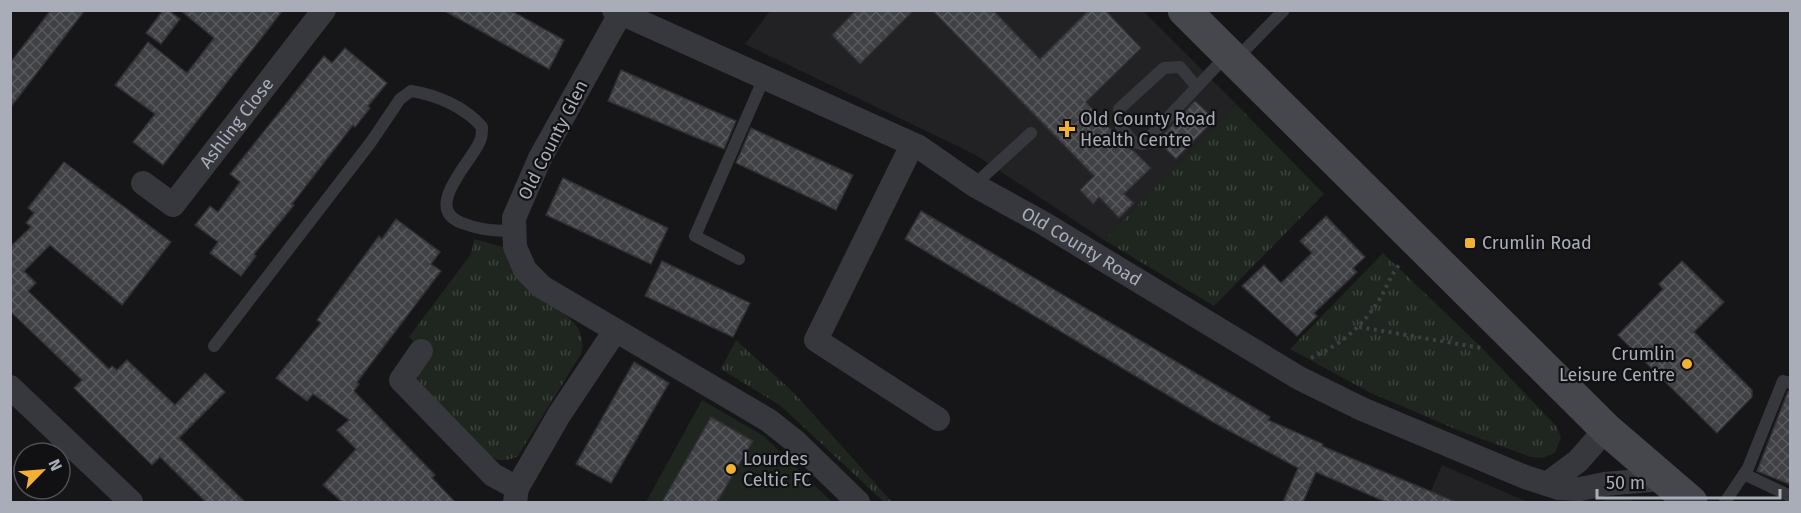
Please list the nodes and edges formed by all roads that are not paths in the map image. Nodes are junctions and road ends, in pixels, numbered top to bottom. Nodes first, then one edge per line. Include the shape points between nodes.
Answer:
1 (324, 10) edge
2 (1184, 10) edge
3 (1284, 10) edge
4 (617, 12) edge
5 (1232, 57) junction
6 (764, 78) junction
7 (1196, 86) junction
8 (1031, 133) dead end
9 (912, 145) junction
10 (143, 183) dead end
11 (974, 185) junction
12 (513, 230) junction
13 (739, 259) dead end
14 (615, 331) junction
15 (214, 346) dead end
16 (422, 351) dead end
17 (1791, 383) edge
18 (10, 387) edge
19 (938, 418) dead end
20 (1606, 429) junction
21 (1744, 474) junction
22 (1662, 479) junction
23 (1548, 484) junction
24 (516, 495) edge
25 (1791, 496) edge
26 (131, 502) edge
27 (858, 502) edge
28 (1691, 502) edge
29 (1725, 502) edge

1 - 10 street, Ashling Close via 172,206
2 - 5 main road
3 - 5 lane
4 - 6 street, Old County Road
4 - 12 street, Old County Glen via 540,158 514,218
5 - 7 lane
5 - 20 main road
6 - 9 street, Old County Road
6 - 13 lane via 695,236
7 - 7 lane via 1143,144 1133,142 1121,127 1119,109 1164,68 1180,68
8 - 11 lane
9 - 11 street, Old County Road
9 - 19 street via 816,340
11 - 23 street, Old County Road via 1299,378 1362,409
12 - 14 street, Old County Glen via 525,270 542,287
12 - 15 lane via 480,228 451,219 446,211 446,197 480,140 482,127 472,116 430,94 411,91 400,99
14 - 24 street via 559,415
14 - 27 street, Old County Glen via 768,420
16 - 24 street via 401,380
17 - 21 lane via 1783,381
18 - 26 street
20 - 22 main road
20 - 23 street via 1578,461
21 - 25 lane
21 - 29 lane
22 - 23 street, Old County Road via 1580,489
22 - 28 main road

